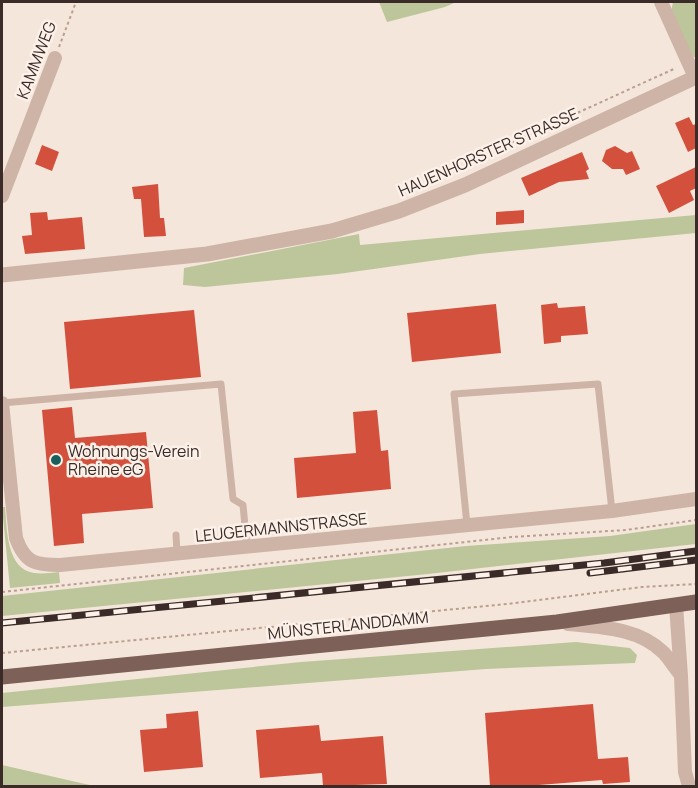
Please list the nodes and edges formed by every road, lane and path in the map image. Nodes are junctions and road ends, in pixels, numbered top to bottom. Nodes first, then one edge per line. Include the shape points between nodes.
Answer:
1 (76, 2) edge
2 (661, 2) edge
3 (55, 58) joint
4 (689, 62) junction
5 (696, 77) edge
6 (480, 161) dead end
7 (2, 196) edge
8 (2, 275) edge
9 (2, 403) edge
10 (3, 435) edge
11 (696, 499) edge
12 (612, 511) junction
13 (696, 520) edge
14 (467, 525) junction
15 (176, 535) dead end
16 (247, 546) junction
17 (177, 553) junction
18 (696, 584) edge
19 (2, 592) edge
20 (696, 602) edge
21 (675, 605) junction
22 (557, 622) junction
23 (2, 652) edge
24 (681, 676) junction
25 (2, 677) edge
26 (689, 786) edge

1 - 3 path, KAMMWEG
2 - 4 street
3 - 7 street, KAMMWEG
4 - 5 street
4 - 6 path
5 - 8 street, HAUENHORSTER STRASSE via 465,185 332,231 207,255
9 - 10 street, LEUGERMANNSTRASSE
9 - 16 lane via 221,384 233,499 243,505
10 - 17 street, LEUGERMANNSTRASSE via 16,538 34,563 60,565
11 - 12 street, LEUGERMANNSTRASSE
12 - 14 street, LEUGERMANNSTRASSE
12 - 14 lane via 598,384 454,394
13 - 19 path
14 - 16 street, LEUGERMANNSTRASSE
15 - 17 lane
16 - 17 street, LEUGERMANNSTRASSE
18 - 23 path
20 - 21 main road, MÜNSTERLANDDAMM
21 - 22 main road, MÜNSTERLANDDAMM
21 - 24 street
22 - 24 street via 614,629 643,638 663,652
22 - 25 main road, MÜNSTERLANDDAMM
24 - 26 street

